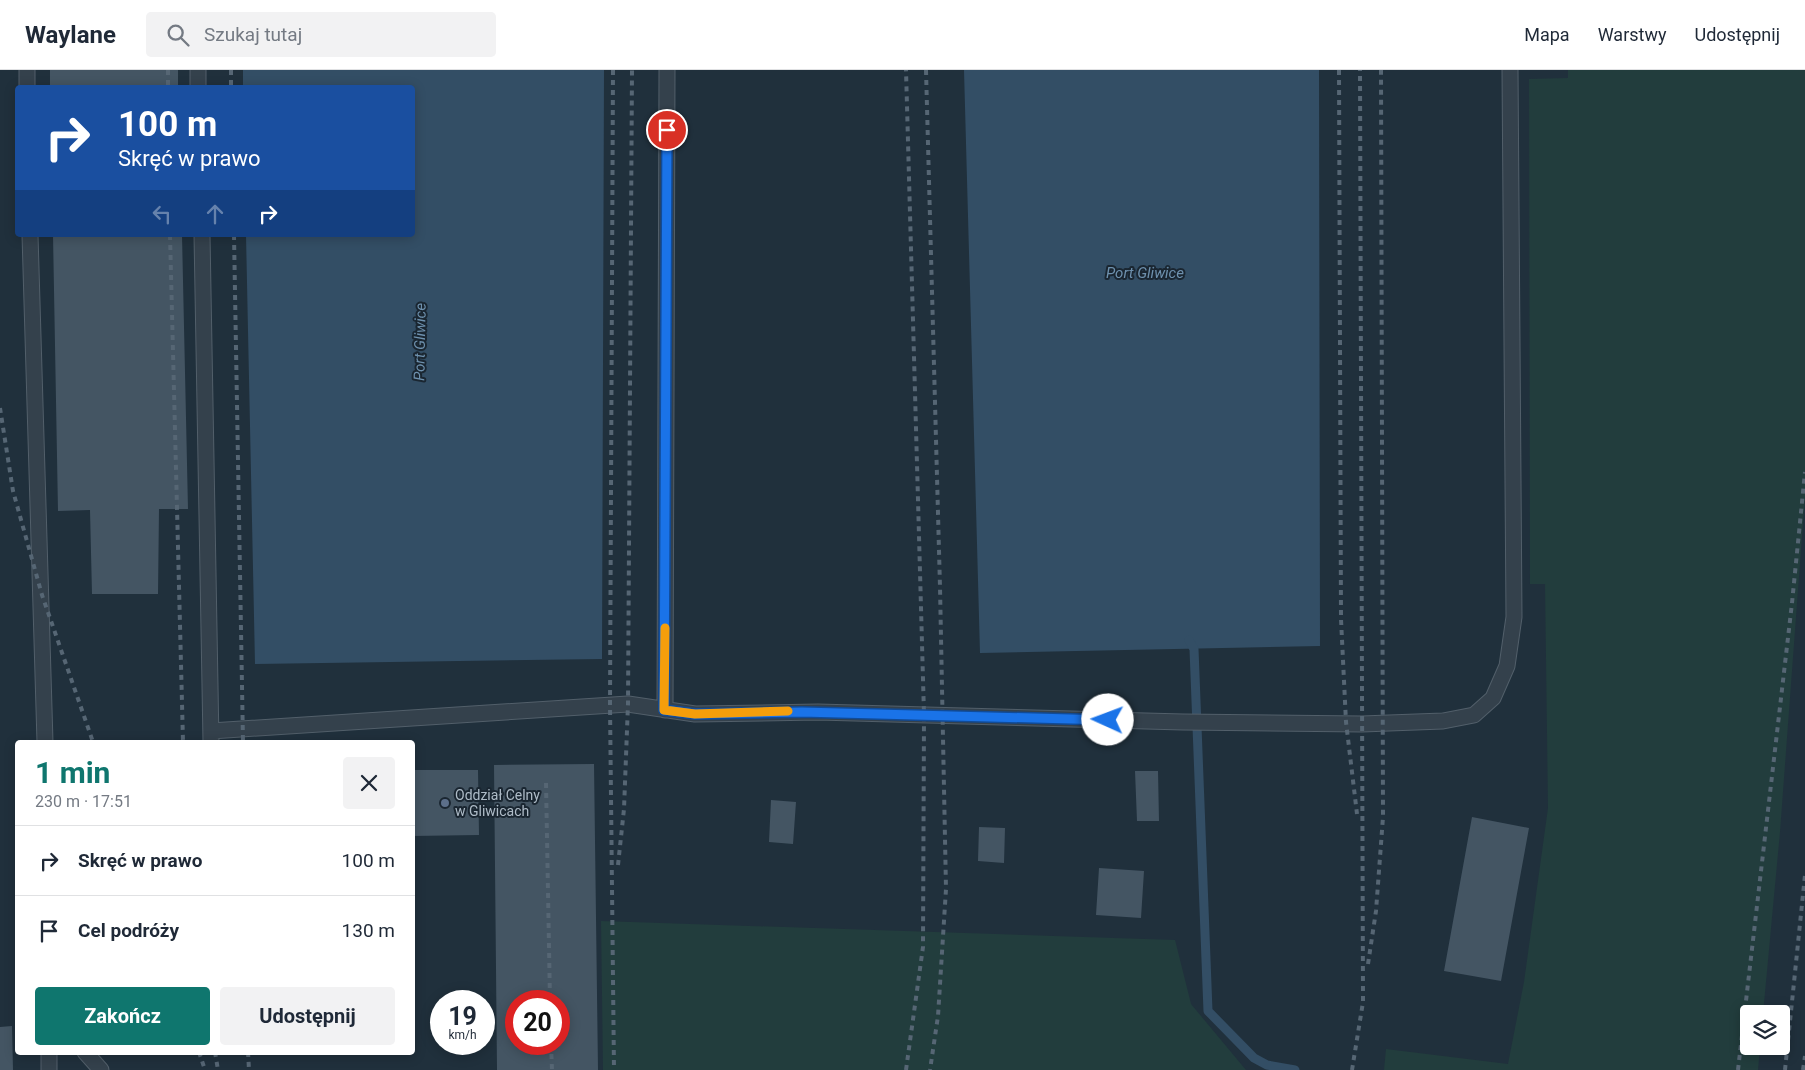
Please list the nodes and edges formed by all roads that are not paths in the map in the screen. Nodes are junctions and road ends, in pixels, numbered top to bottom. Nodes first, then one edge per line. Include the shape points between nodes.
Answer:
1 (27, 70) edge
2 (198, 70) edge
3 (667, 70) edge
4 (1510, 70) edge
5 (27, 85) edge
6 (198, 85) edge
7 (30, 237) edge
8 (202, 237) edge
9 (664, 710) junction
10 (211, 737) edge
11 (44, 740) edge
12 (48, 1055) edge
13 (88, 1055) edge
14 (49, 1070) edge
15 (101, 1070) edge

1 - 5 lane
2 - 6 lane
3 - 9 lane
4 - 9 lane via 1514,617 1507,666 1494,698 1474,715 1443,721 1362,724 818,712 695,714
7 - 11 lane
8 - 10 lane
9 - 10 lane via 628,704 610,705
12 - 14 lane
13 - 15 lane

